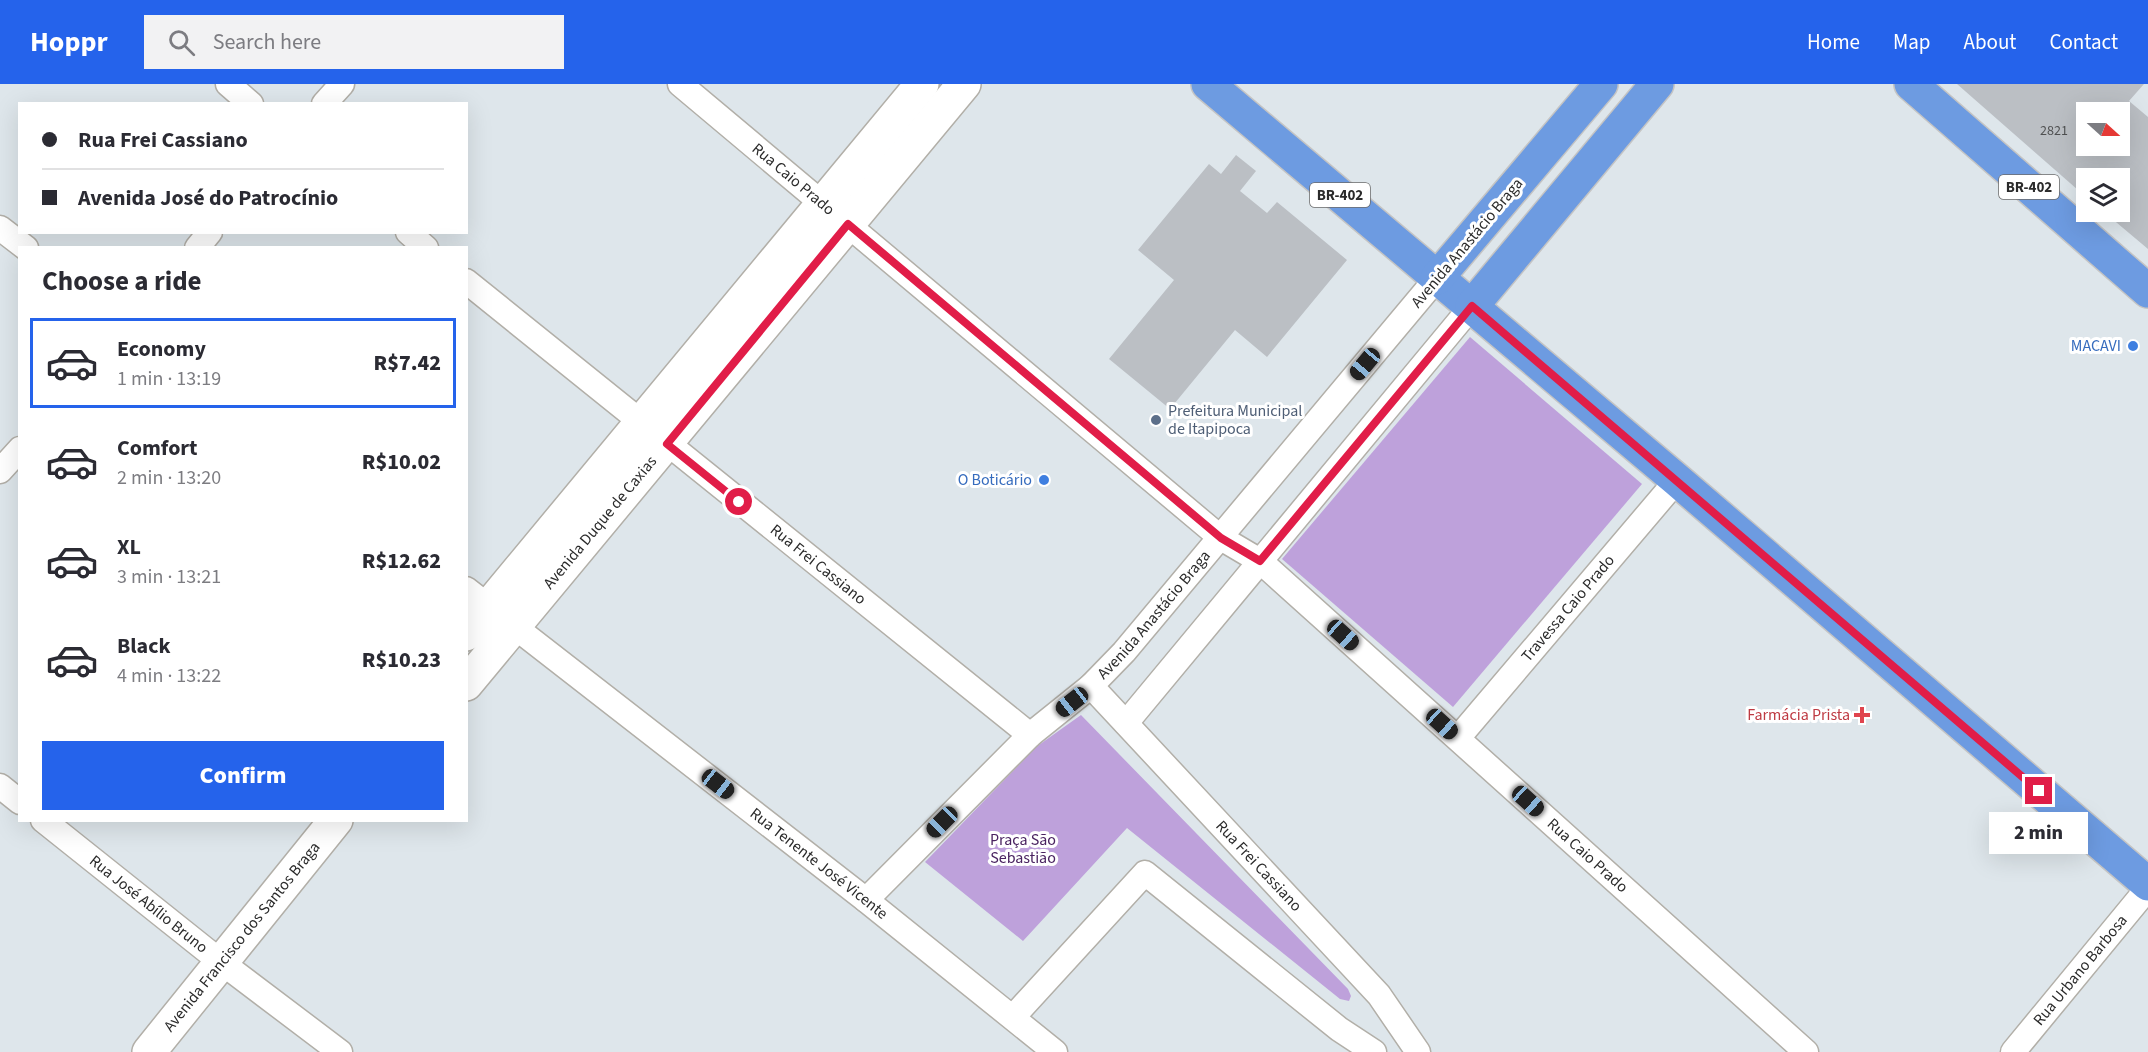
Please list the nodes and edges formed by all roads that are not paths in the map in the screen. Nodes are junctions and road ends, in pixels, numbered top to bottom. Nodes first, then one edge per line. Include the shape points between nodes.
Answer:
1 (228, 84) edge
2 (342, 84) edge
3 (680, 84) edge
4 (922, 84) edge
5 (964, 84) edge
6 (1208, 84) edge
7 (1601, 84) edge
8 (1657, 84) edge
9 (1911, 84) edge
10 (249, 102) edge
11 (326, 102) edge
12 (823, 203) junction
13 (848, 224) junction
14 (0, 228) edge
15 (208, 234) edge
16 (410, 234) edge
17 (23, 246) edge
18 (199, 246) edge
19 (424, 246) edge
20 (1437, 278) junction
21 (468, 282) edge
22 (2148, 291) edge
23 (1472, 306) junction
24 (641, 423) junction
25 (667, 444) junction
26 (18, 451) edge
27 (0, 471) edge
28 (1677, 480) junction
29 (1221, 538) junction
30 (1260, 561) junction
31 (490, 607) edge
32 (468, 632) edge
33 (468, 678) edge
34 (1091, 686) junction
35 (1125, 723) junction
36 (1030, 735) junction
37 (1458, 738) junction
38 (0, 786) edge
39 (18, 800) edge
40 (46, 822) edge
41 (334, 822) edge
42 (2148, 886) edge
43 (866, 900) junction
44 (221, 962) junction
45 (1013, 1017) junction
46 (149, 1052) edge
47 (340, 1052) edge
48 (1055, 1052) edge
49 (1374, 1052) edge
50 (1418, 1052) edge
51 (1806, 1052) edge
52 (2013, 1052) edge

1 - 10 street
2 - 11 street
3 - 12 street, Rua Caio Prado
4 - 12 main road, Avenida Duque de Caxias
5 - 13 main road, Avenida Duque de Caxias
6 - 20 main road, BR-402
7 - 20 main road, Avenida Anastácio Braga
8 - 23 main road
9 - 22 main road, BR-402
12 - 13 street, Rua Caio Prado
12 - 24 main road, Avenida Duque de Caxias
13 - 25 main road, Avenida Duque de Caxias
13 - 29 street, Rua Caio Prado
14 - 17 street
15 - 18 street
16 - 19 street
20 - 23 main road, BR-402
20 - 29 street, Avenida Anastácio Braga
21 - 24 street, Rua Frei Cassiano
23 - 28 main road, BR-402
23 - 30 street
24 - 25 street, Rua Frei Cassiano
24 - 31 main road, Avenida Duque de Caxias
25 - 31 main road, Avenida Duque de Caxias
25 - 36 street, Rua Frei Cassiano
26 - 27 street
28 - 37 street, Travessa Caio Prado
28 - 42 main road, BR-402
29 - 30 street, Rua Caio Prado
29 - 34 street, Avenida Anastácio Braga
30 - 35 street
30 - 37 street, Rua Caio Prado
31 - 32 main road, Avenida Duque de Caxias
31 - 33 main road, Avenida Duque de Caxias
31 - 43 street, Rua Tenente José Vicente
34 - 35 street, Rua Frei Cassiano
34 - 36 street, Avenida Anastácio Braga
35 - 50 street, Rua Frei Cassiano via 1379,995
36 - 43 street, Avenida Anastácio Braga
37 - 51 street, Rua Caio Prado
38 - 39 street
40 - 44 street, Rua José Abílio Bruno
41 - 44 main road, Avenida Francisco dos Santos Braga
42 - 52 street, Rua Urbano Barbosa
43 - 45 street, Rua Tenente José Vicente
44 - 46 main road, Avenida Francisco dos Santos Braga
44 - 47 street, Rua José Abílio Bruno
45 - 48 street, Rua Tenente José Vicente
45 - 49 street via 1145,873 1339,1029

